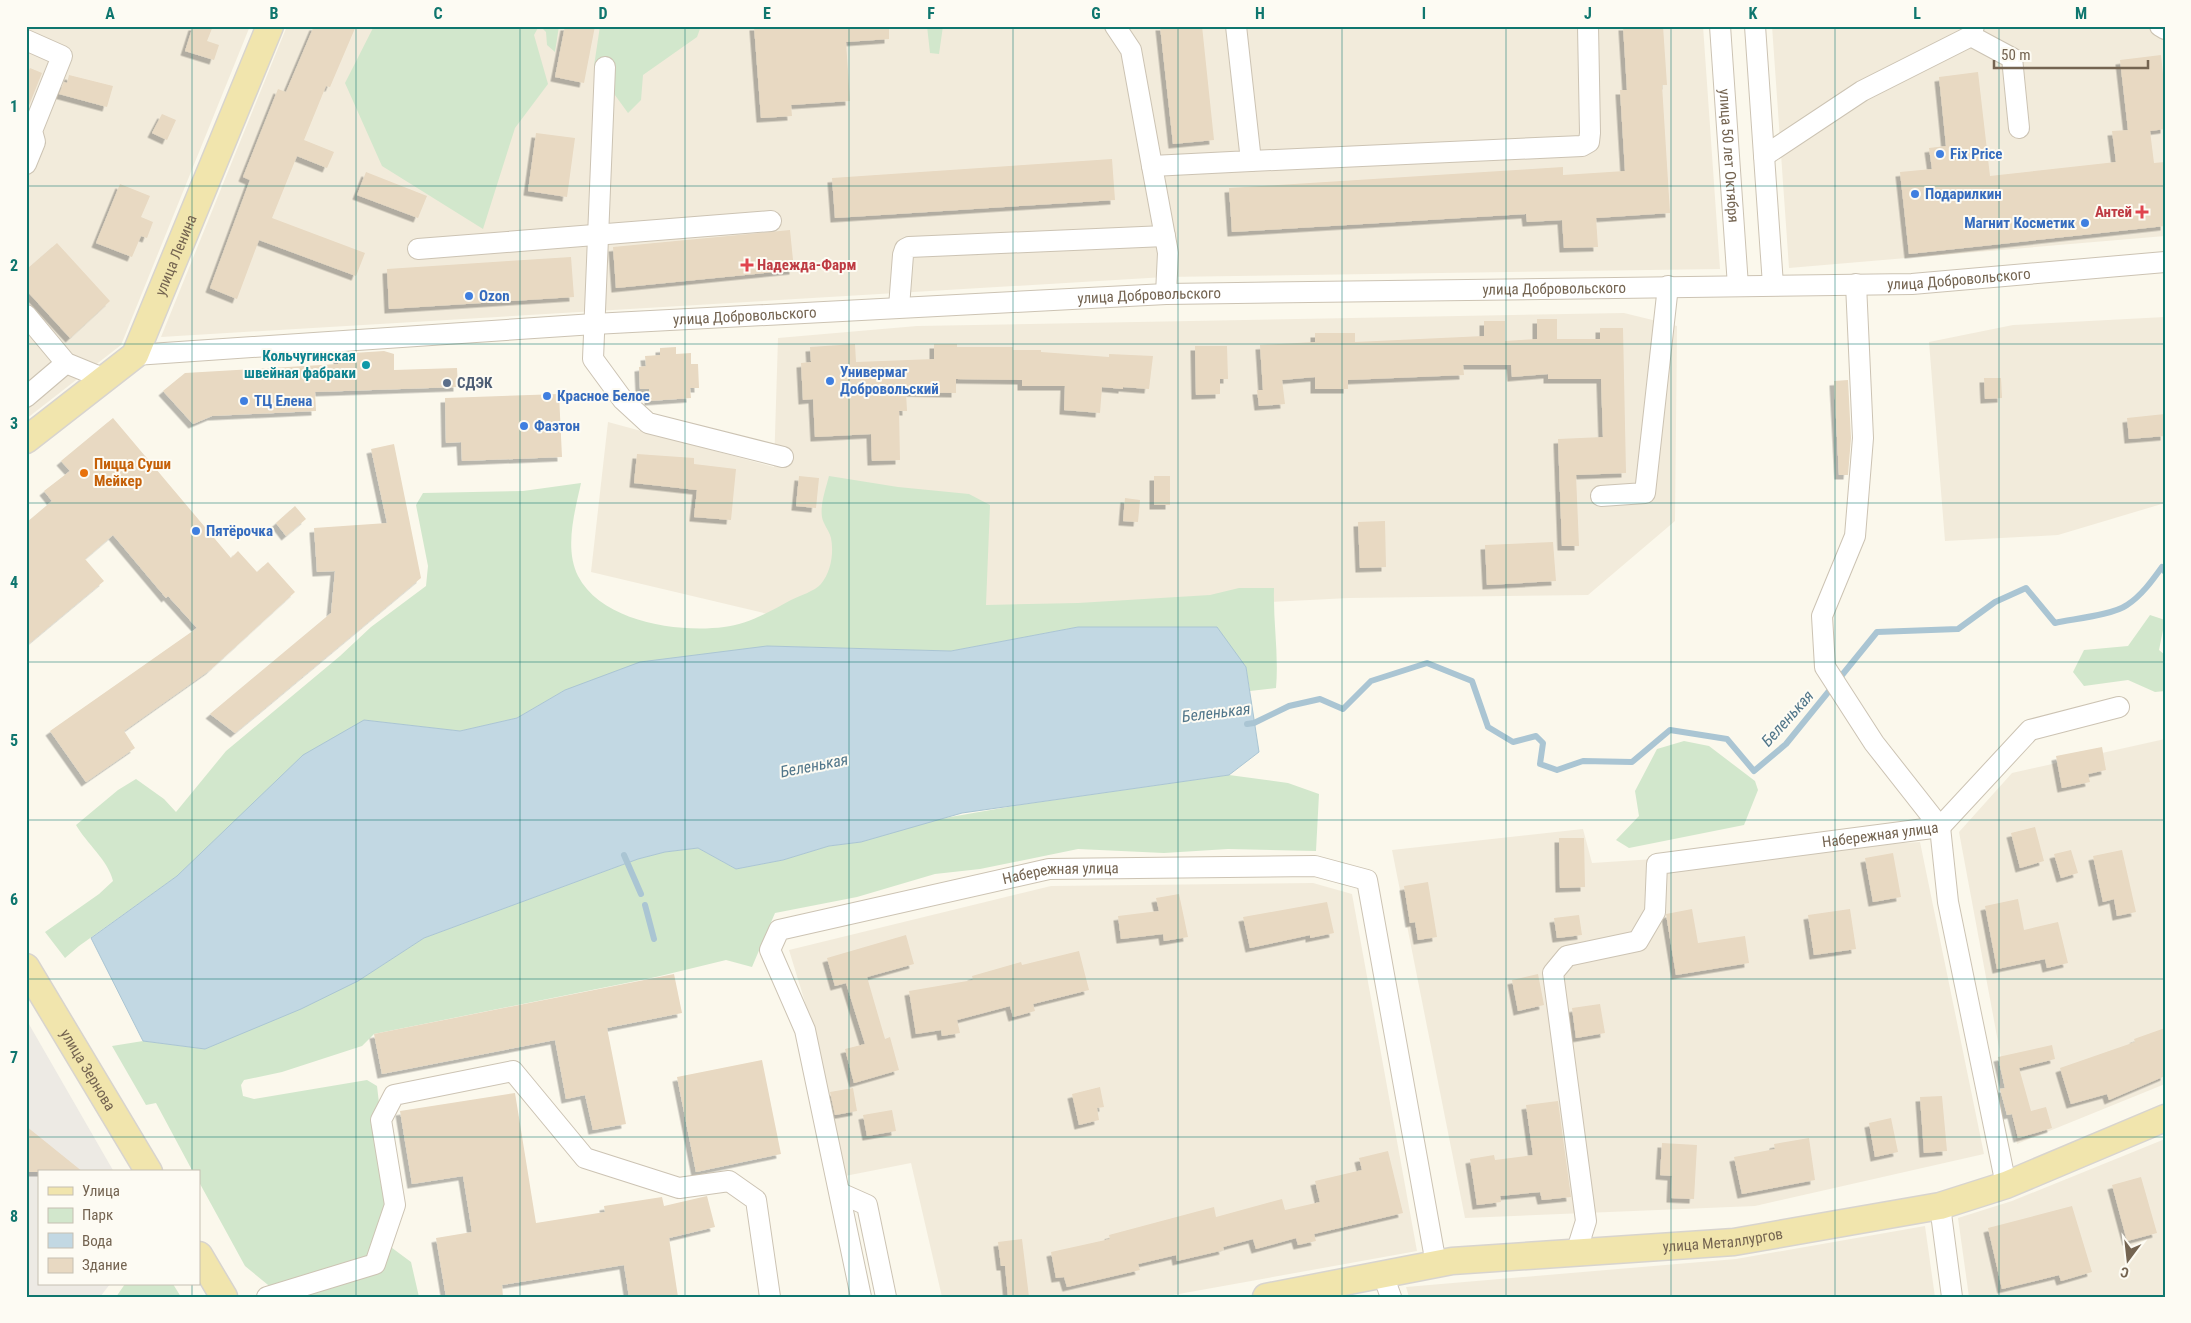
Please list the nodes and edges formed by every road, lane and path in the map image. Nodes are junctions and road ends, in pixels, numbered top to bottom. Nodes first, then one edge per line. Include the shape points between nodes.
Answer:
1 (270, 26) edge
2 (1114, 26) edge
3 (1236, 26) edge
4 (1588, 26) edge
5 (1720, 26) edge
6 (1755, 26) edge
7 (2160, 26) edge
8 (2165, 29) edge
9 (1973, 31) edge
10 (26, 40) edge
11 (606, 67) dead end
12 (2020, 128) dead end
13 (29, 129) edge
14 (1764, 156) junction
15 (1251, 161) junction
16 (26, 164) edge
17 (1152, 166) junction
18 (771, 221) dead end
19 (598, 235) junction
20 (1165, 236) junction
21 (418, 249) dead end
22 (2165, 262) edge
23 (1856, 284) junction
24 (1773, 285) junction
25 (1668, 286) junction
26 (1738, 286) junction
27 (1166, 294) junction
28 (898, 307) junction
29 (26, 315) edge
30 (594, 324) junction
31 (135, 355) junction
32 (66, 363) junction
33 (105, 379) junction
34 (26, 397) edge
35 (27, 439) edge
36 (783, 457) dead end
37 (1601, 496) dead end
38 (2119, 707) dead end
39 (1940, 827) junction
40 (26, 967) edge
41 (2165, 1118) edge
42 (148, 1170) edge
43 (2006, 1185) junction
44 (840, 1193) junction
45 (1940, 1206) junction
46 (1576, 1253) junction
47 (200, 1256) edge
48 (1436, 1264) junction
49 (1387, 1286) edge
50 (224, 1297) edge
51 (267, 1297) edge
52 (770, 1297) edge
53 (861, 1297) edge
54 (886, 1297) edge
55 (1266, 1297) edge
56 (1952, 1297) edge

1 - 31 main road, улица Ленина
2 - 17 street via 1131,50
3 - 15 street
4 - 15 street via 1590,133 1589,142 1582,146
5 - 26 street, улица 50 лет Октября
6 - 14 street
7 - 8 street
9 - 12 street via 2012,58
9 - 14 street via 1862,91
10 - 13 street via 62,56
11 - 19 street
13 - 16 street via 35,142
14 - 24 street
15 - 17 street
17 - 20 street
18 - 19 street
19 - 21 street
19 - 30 street
20 - 27 street via 1168,253
20 - 28 street via 909,247 904,249
22 - 23 street, улица Добровольского via 1912,284
23 - 24 street, улица Добровольского
23 - 39 street via 1863,438 1856,526 1855,536 1822,616 1825,667 1874,743
24 - 26 street, улица Добровольского
25 - 26 street, улица Добровольского
25 - 27 street, улица Добровольского
25 - 37 street via 1645,494
27 - 28 street, улица Добровольского
28 - 30 street, улица Добровольского
29 - 32 street
30 - 31 street, улица Добровольского
30 - 36 street via 593,359 623,400 648,423
31 - 33 main road, улица Ленина
32 - 33 street
32 - 34 street
33 - 35 main road, улица Ленина
38 - 39 street, Набережная улица via 2030,730
39 - 43 street via 1948,902
39 - 46 street, Набережная улица via 1657,864 1655,912 1638,941 1567,956 1553,973 1586,1221
40 - 42 main road, улица Зернова
41 - 43 main road, улица Металлургов
43 - 45 main road, улица Металлургов
44 - 48 street, Набережная улица via 805,1030 770,950 779,930 1049,869 1316,866 1367,880
44 - 53 street
44 - 54 street via 867,1205
45 - 46 main road, улица Металлургов via 1734,1242
45 - 56 street
46 - 48 main road, улица Металлургов
47 - 50 main road
48 - 49 main road, улица Металлургов
49 - 55 main road, улица Металлургов
51 - 52 street via 375,1264 395,1206 381,1120 394,1095 513,1071 585,1158 679,1188 729,1181 756,1200

